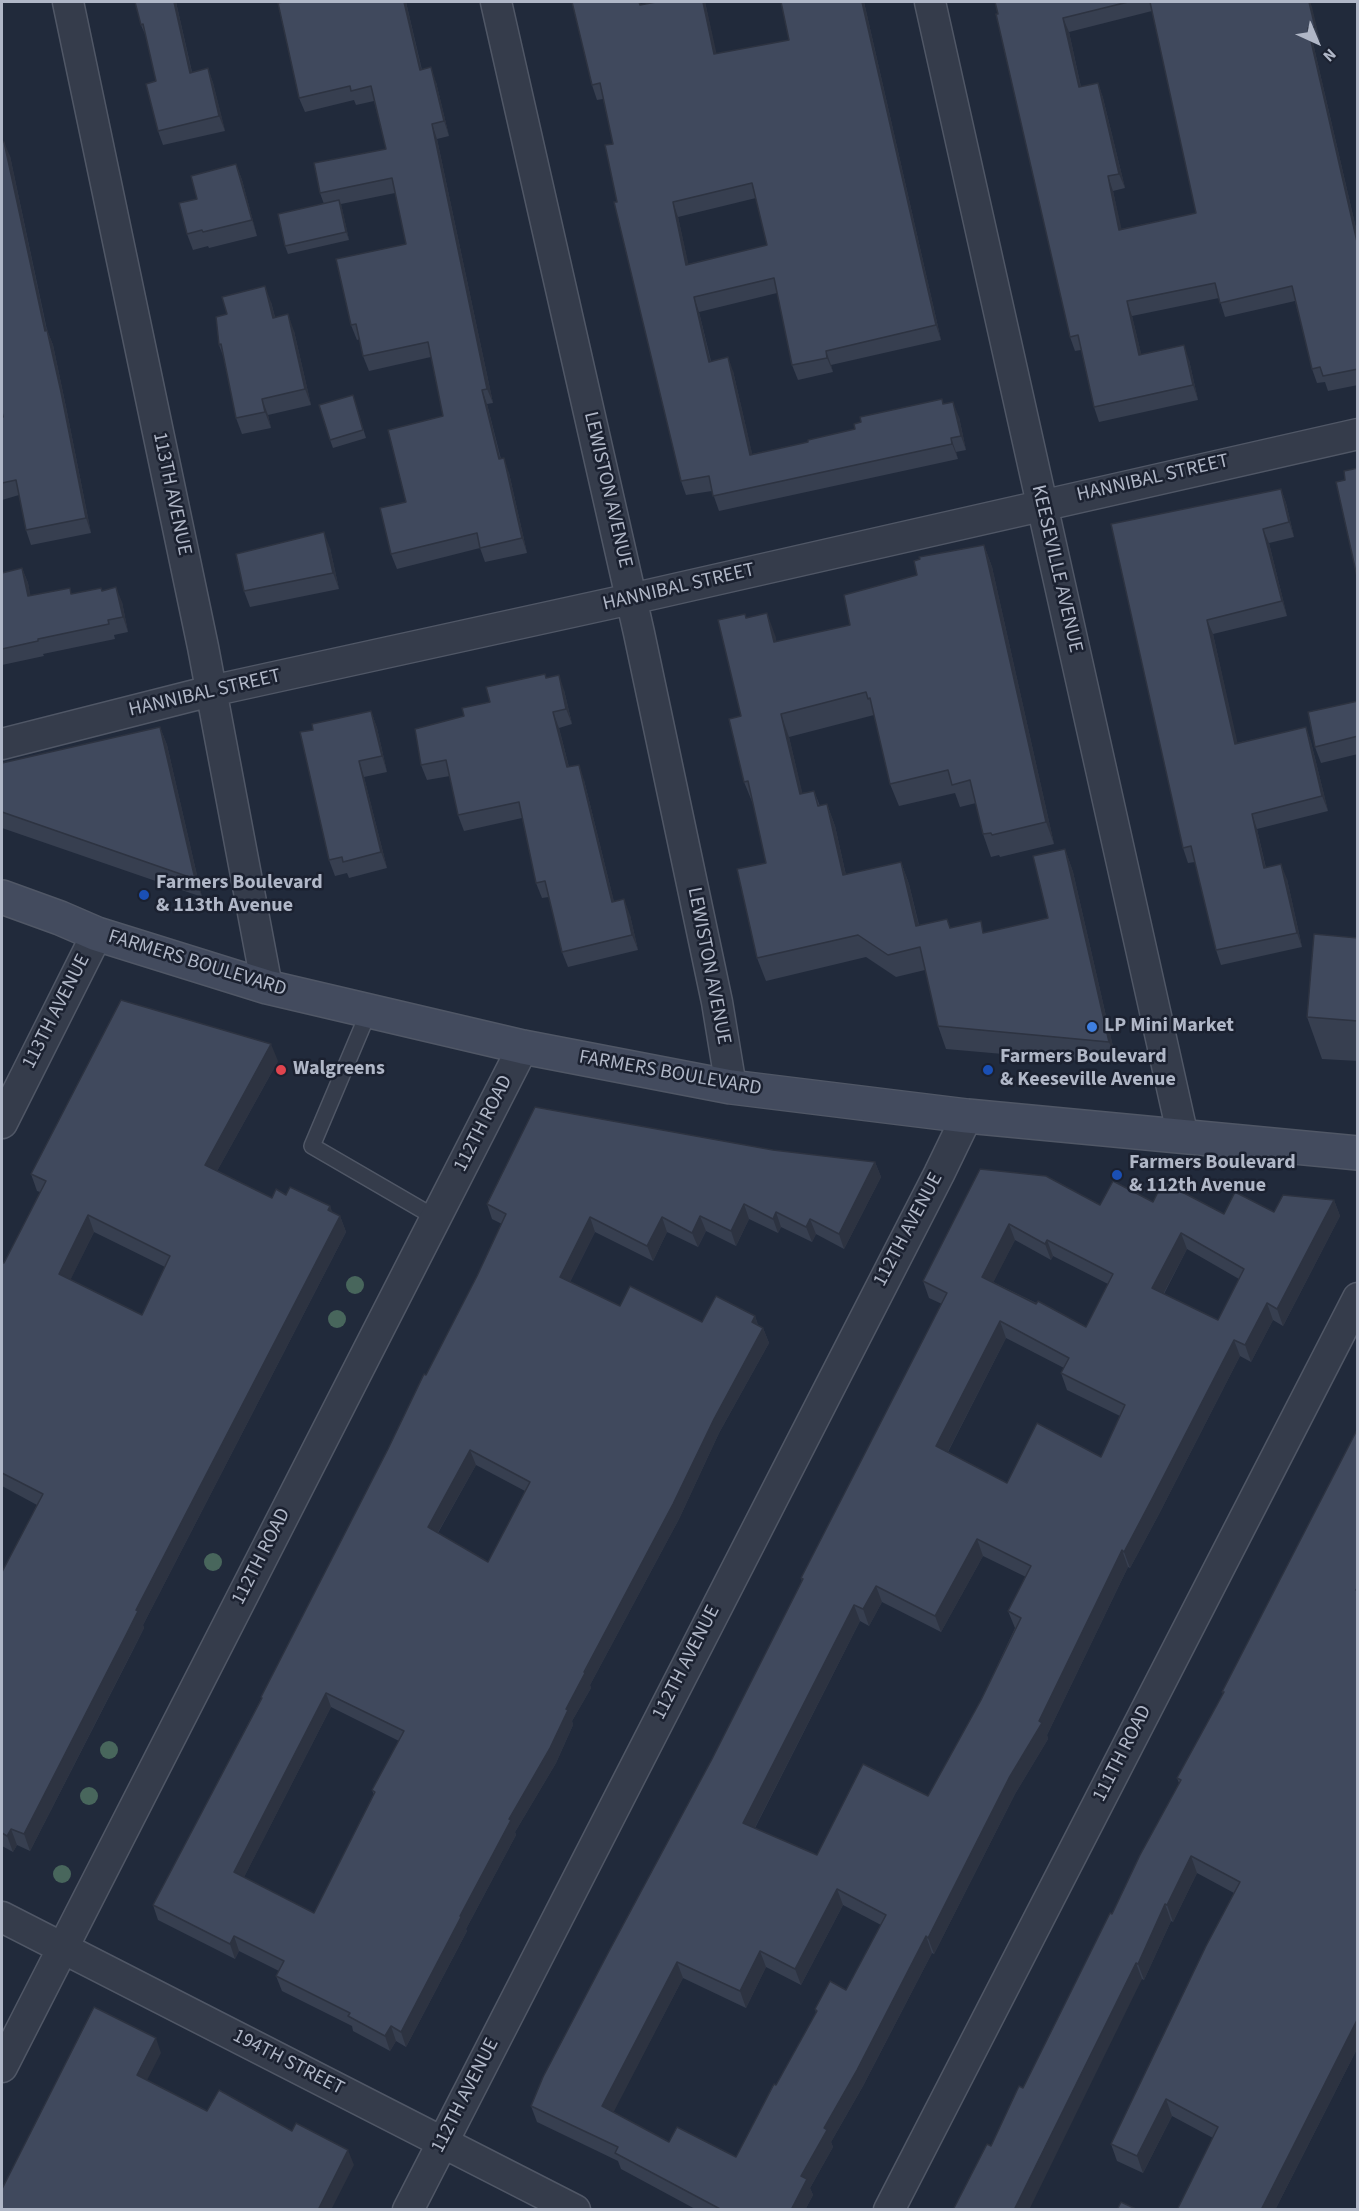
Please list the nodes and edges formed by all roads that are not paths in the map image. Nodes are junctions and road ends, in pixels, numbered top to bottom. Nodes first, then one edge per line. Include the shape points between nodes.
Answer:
1 (68, 2) edge
2 (496, 2) edge
3 (930, 2) edge
4 (1358, 434) edge
5 (1042, 504) junction
6 (631, 599) junction
7 (211, 691) junction
8 (2, 744) edge
9 (2, 897) edge
10 (97, 934) junction
11 (267, 987) junction
12 (369, 1011) junction
13 (523, 1047) junction
14 (731, 1087) junction
15 (967, 1116) junction
16 (2, 1123) edge
17 (1183, 1137) junction
18 (1358, 1154) edge
19 (436, 1218) junction
20 (1358, 1298) edge
21 (2, 1917) edge
22 (63, 1948) junction
23 (2, 2067) edge
24 (443, 2142) junction
25 (408, 2210) edge
26 (575, 2210) edge
27 (889, 2210) edge

1 - 7 street, 113TH AVENUE
2 - 6 street, LEWISTON AVENUE
3 - 5 street, KEESEVILLE AVENUE
4 - 5 street, HANNIBAL STREET
5 - 6 street, HANNIBAL STREET
5 - 17 street, KEESEVILLE AVENUE
6 - 7 street, HANNIBAL STREET
6 - 14 street, LEWISTON AVENUE via 717,1002
7 - 8 street, HANNIBAL STREET
7 - 11 street, 113TH AVENUE
9 - 10 main road, FARMERS BOULEVARD
10 - 11 main road, FARMERS BOULEVARD
10 - 16 street, 113TH AVENUE
11 - 12 main road, FARMERS BOULEVARD
12 - 13 main road, FARMERS BOULEVARD
12 - 19 lane via 312,1146
13 - 14 main road, FARMERS BOULEVARD
13 - 19 street, 112TH ROAD
14 - 15 main road, FARMERS BOULEVARD
15 - 17 main road, FARMERS BOULEVARD
15 - 24 street, 112TH AVENUE
17 - 18 main road, FARMERS BOULEVARD
19 - 22 street, 112TH ROAD
20 - 27 street, 111TH ROAD
21 - 22 street, 194TH STREET
22 - 23 street, 112TH ROAD
22 - 24 street, 194TH STREET
24 - 25 street, 112TH AVENUE
24 - 26 street, 194TH STREET

